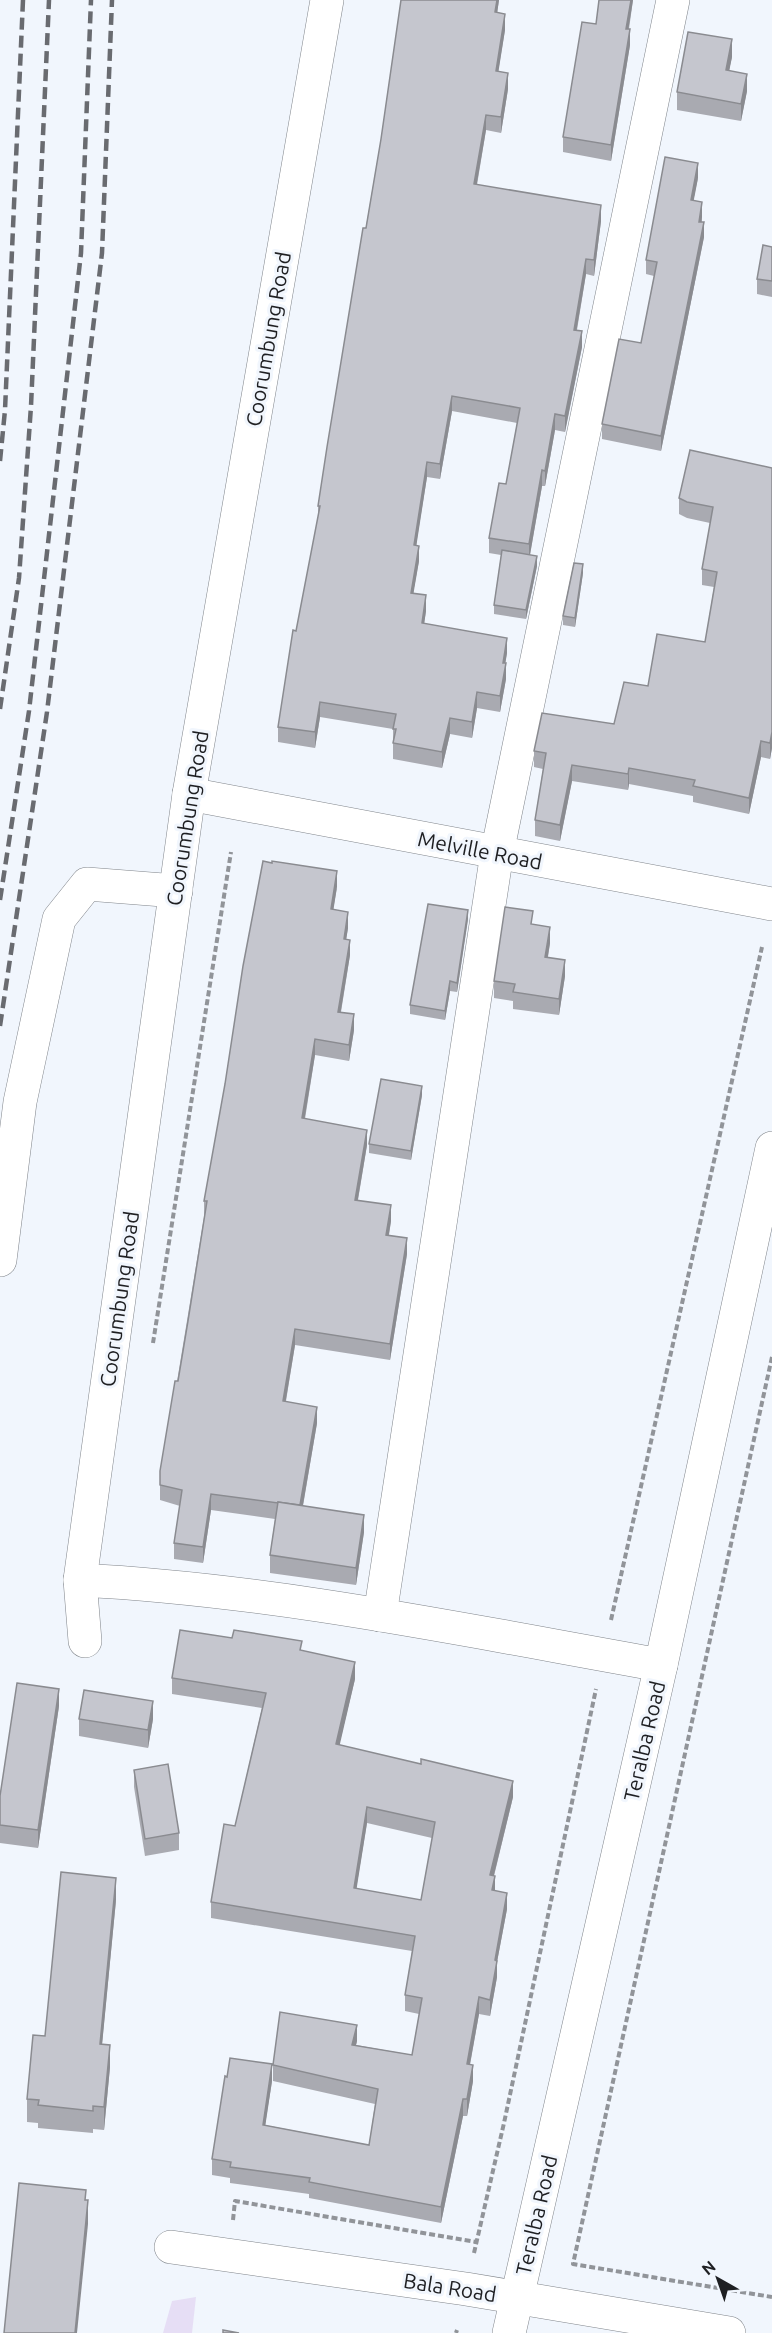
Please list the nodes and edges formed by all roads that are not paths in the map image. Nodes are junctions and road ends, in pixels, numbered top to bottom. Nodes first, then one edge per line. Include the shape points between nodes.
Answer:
1 (327, 0) edge
2 (673, 0) edge
3 (189, 794) junction
4 (497, 853) junction
5 (176, 891) junction
6 (772, 904) edge
7 (772, 1148) edge
8 (0, 1260) edge
9 (80, 1580) junction
10 (380, 1615) junction
11 (85, 1641) dead end
12 (661, 1665) junction
13 (171, 2247) dead end
14 (517, 2298) junction
15 (509, 2333) edge
16 (729, 2333) edge

1 - 3 street, Coorumbung Road
2 - 4 street
3 - 4 street, Melville Road
3 - 5 street, Coorumbung Road
4 - 6 street, Melville Road
4 - 10 street
5 - 8 street via 87,884 59,919 20,1102
5 - 9 street, Coorumbung Road
7 - 12 street, Teralba Road
9 - 10 street via 169,1586
9 - 11 street, Coorumbung Road
10 - 12 street
12 - 14 street, Teralba Road
13 - 14 street, Bala Road
14 - 15 street, Teralba Road
14 - 16 street, Bala Road

